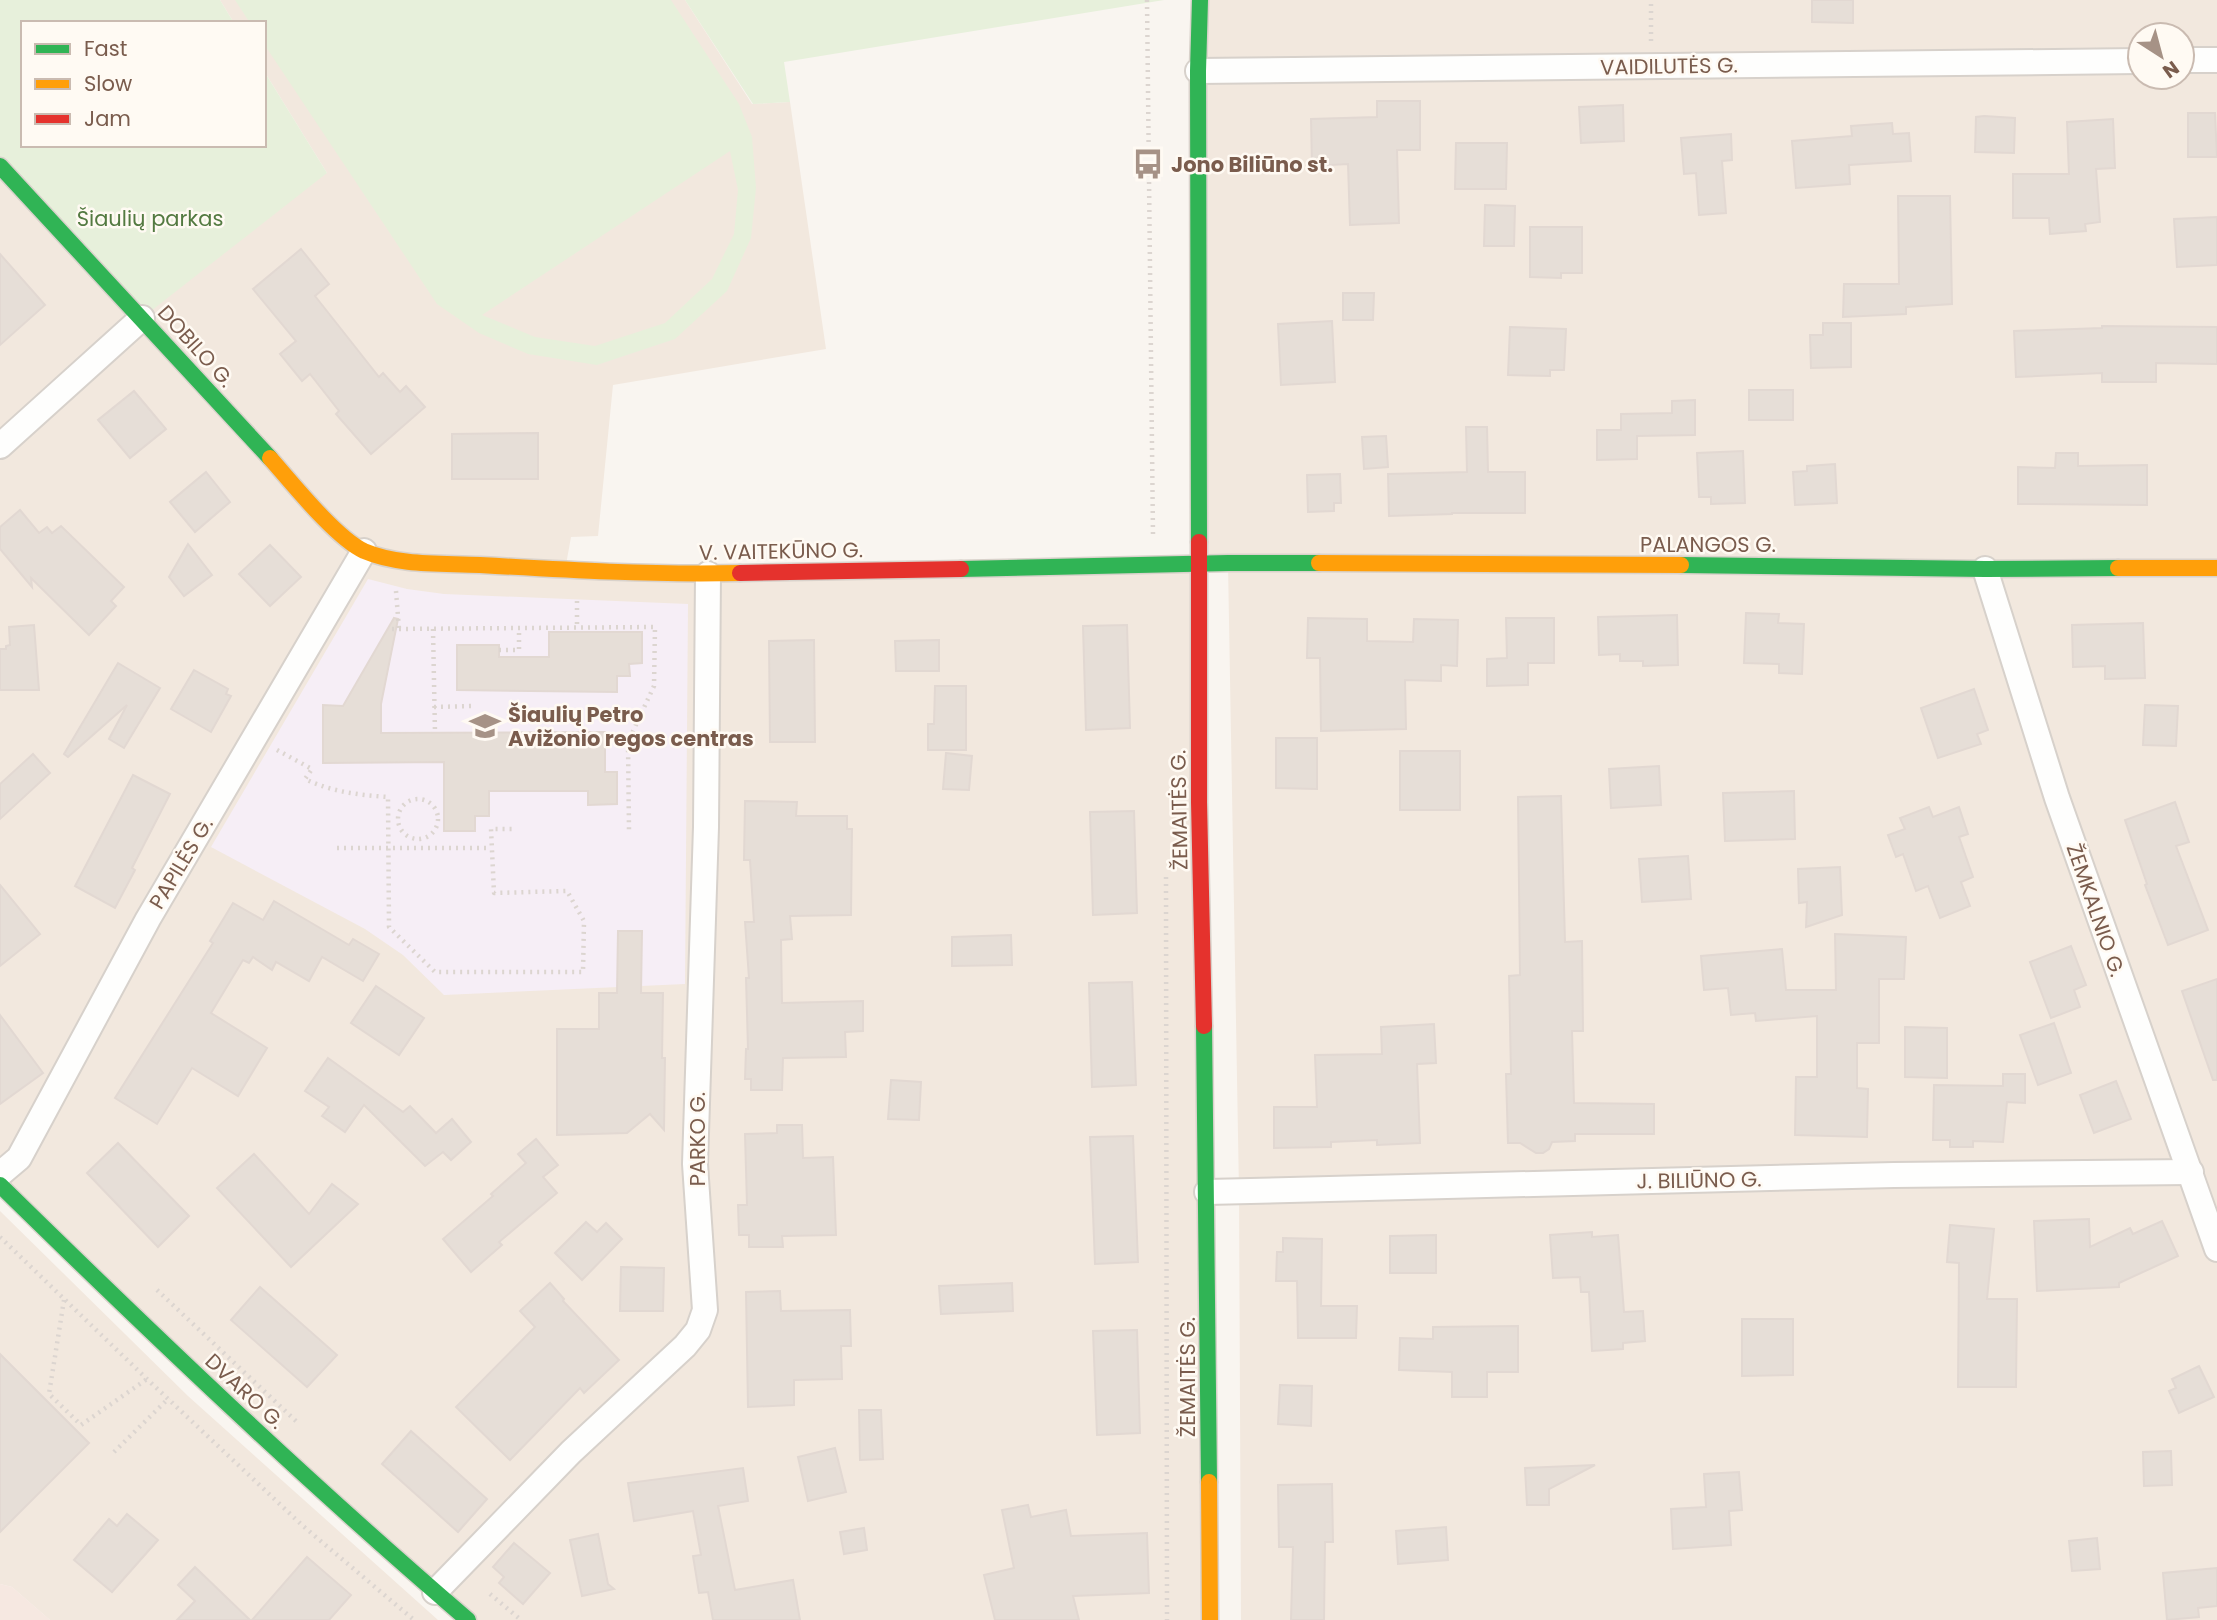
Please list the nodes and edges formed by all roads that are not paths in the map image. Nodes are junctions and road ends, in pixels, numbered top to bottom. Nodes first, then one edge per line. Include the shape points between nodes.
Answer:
1 (1200, 0) edge
2 (2196, 60) edge
3 (2217, 60) edge
4 (2126, 61) edge
5 (1198, 71) junction
6 (0, 166) edge
7 (142, 318) junction
8 (0, 446) edge
9 (365, 551) junction
10 (1199, 564) junction
11 (2217, 568) edge
12 (1985, 569) junction
13 (708, 574) junction
14 (2191, 1172) junction
15 (0, 1174) edge
16 (0, 1185) edge
17 (1207, 1192) junction
18 (2217, 1249) edge
19 (435, 1592) junction
20 (468, 1620) edge
21 (1210, 1620) edge

1 - 5 street, ŽEMAITĖS G.
2 - 3 street
4 - 5 street, VAIDILUTĖS G.
5 - 10 street, ŽEMAITĖS G.
6 - 7 street, DOBILO G.
7 - 8 street
7 - 9 street, DOBILO G. via 333,527
9 - 13 street, V. VAITEKŪNO G. via 435,562
9 - 15 street, PAPILĖS G. via 148,919 19,1158
10 - 12 street, PALANGOS G.
10 - 13 street, V. VAITEKŪNO G.
10 - 17 street, ŽEMAITĖS G.
11 - 12 street, PALANGOS G.
12 - 14 street, ŽEMKALNIO G. via 2056,798
13 - 19 street, PARKO G. via 706,827 695,1164 705,1310 698,1330 685,1346 571,1452
14 - 17 street, J. BILIŪNO G.
14 - 18 street, ŽEMKALNIO G.
16 - 19 street, DVARO G. via 195,1373
17 - 21 street, ŽEMAITĖS G.
19 - 20 street, DVARO G.

